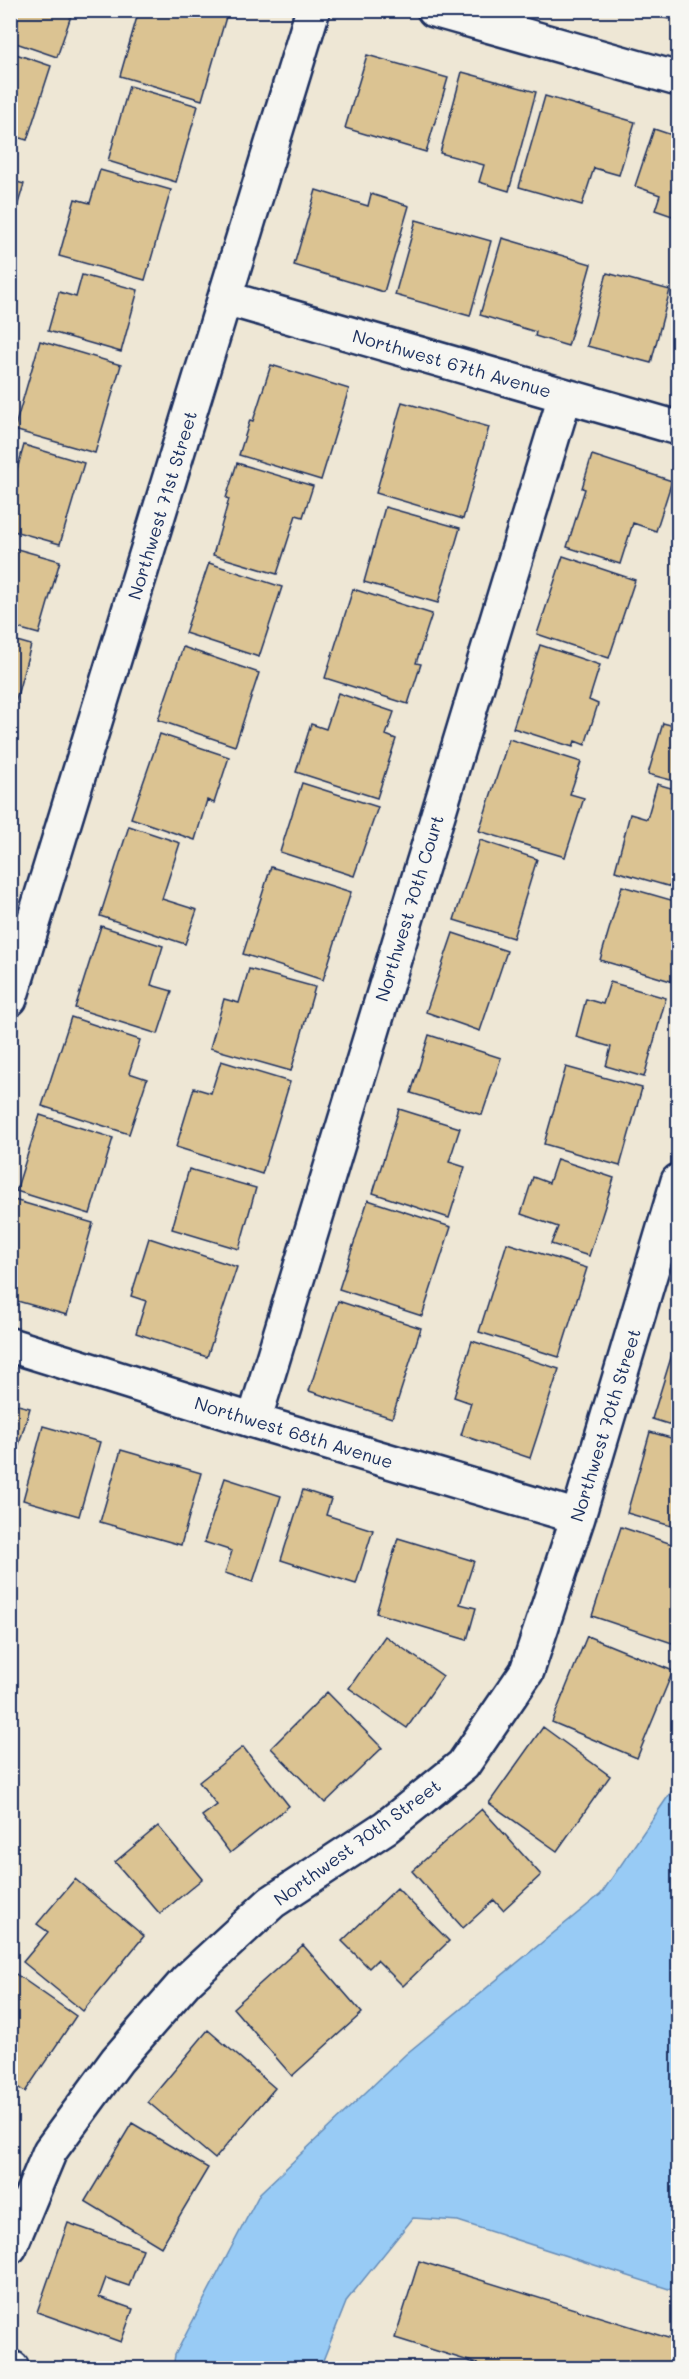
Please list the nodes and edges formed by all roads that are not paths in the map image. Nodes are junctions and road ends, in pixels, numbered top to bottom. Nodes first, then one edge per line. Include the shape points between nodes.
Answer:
1 (313, 10) edge
2 (435, 10) edge
3 (678, 79) edge
4 (225, 298) junction
5 (565, 396) junction
6 (678, 428) edge
7 (10, 999) edge
8 (678, 1181) edge
9 (10, 1345) edge
10 (254, 1421) junction
11 (578, 1517) junction
12 (10, 2247) edge

1 - 4 street, Northwest 71st Street
2 - 3 street
4 - 5 street, Northwest 67th Avenue
4 - 7 street, Northwest 71st Street
5 - 6 street, Northwest 67th Avenue
5 - 10 street, Northwest 70th Court
8 - 11 street, Northwest 70th Street
9 - 10 street, Northwest 68th Avenue
10 - 11 street, Northwest 68th Avenue
11 - 12 street, Northwest 70th Street via 527,1671 463,1765 386,1827 272,1902 186,1981 117,2060 50,2151

